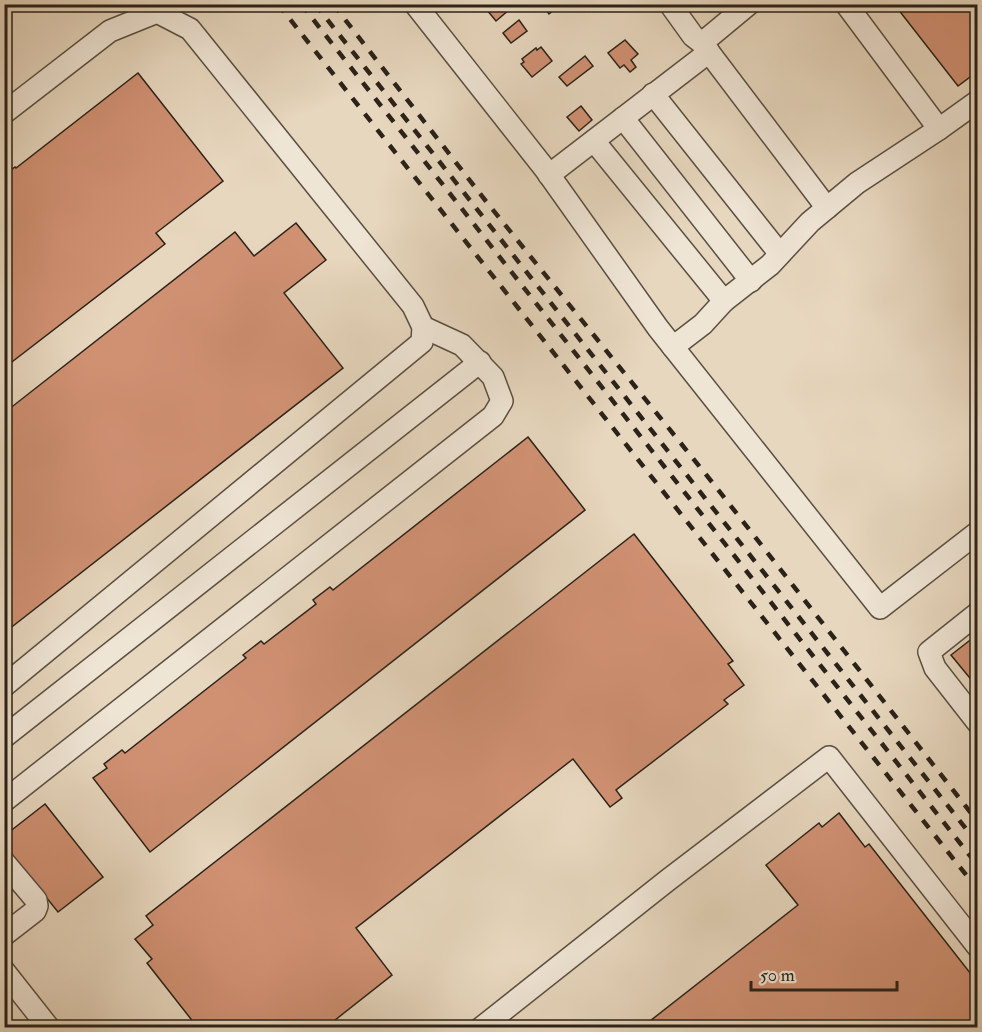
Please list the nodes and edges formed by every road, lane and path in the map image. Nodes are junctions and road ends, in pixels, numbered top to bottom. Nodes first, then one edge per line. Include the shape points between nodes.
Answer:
1 (415, 4) edge
2 (670, 4) edge
3 (749, 4) edge
4 (846, 4) edge
5 (705, 48) junction
6 (653, 94) junction
7 (978, 101) edge
8 (4, 113) edge
9 (622, 118) junction
10 (939, 129) junction
11 (594, 141) junction
12 (549, 175) junction
13 (827, 208) junction
14 (780, 254) junction
15 (751, 281) junction
16 (724, 301) junction
17 (423, 327) junction
18 (673, 347) junction
19 (480, 363) junction
20 (978, 532) edge
21 (978, 613) edge
22 (4, 686) edge
23 (978, 723) edge
24 (4, 737) edge
25 (4, 801) edge
26 (4, 862) edge
27 (4, 935) edge
28 (978, 946) edge
29 (4, 971) edge
30 (49, 1028) edge
31 (481, 1028) edge

1 - 12 street
2 - 5 street
3 - 5 street
4 - 10 street
5 - 6 street
5 - 13 street
6 - 9 street
6 - 14 street
7 - 10 street
8 - 17 street via 110,32 157,12 190,29 413,306
9 - 11 street
9 - 15 street
10 - 13 street via 857,183
11 - 12 street
11 - 16 street
12 - 18 street
13 - 14 street
14 - 15 street
15 - 16 street
16 - 18 street via 703,324
17 - 19 street via 462,345
17 - 22 street via 422,342
18 - 20 street via 879,608
19 - 24 street
19 - 25 street via 493,377 502,401 494,416
21 - 23 street via 928,652 935,668
26 - 27 street via 37,906
28 - 31 street via 829,757
29 - 30 street

